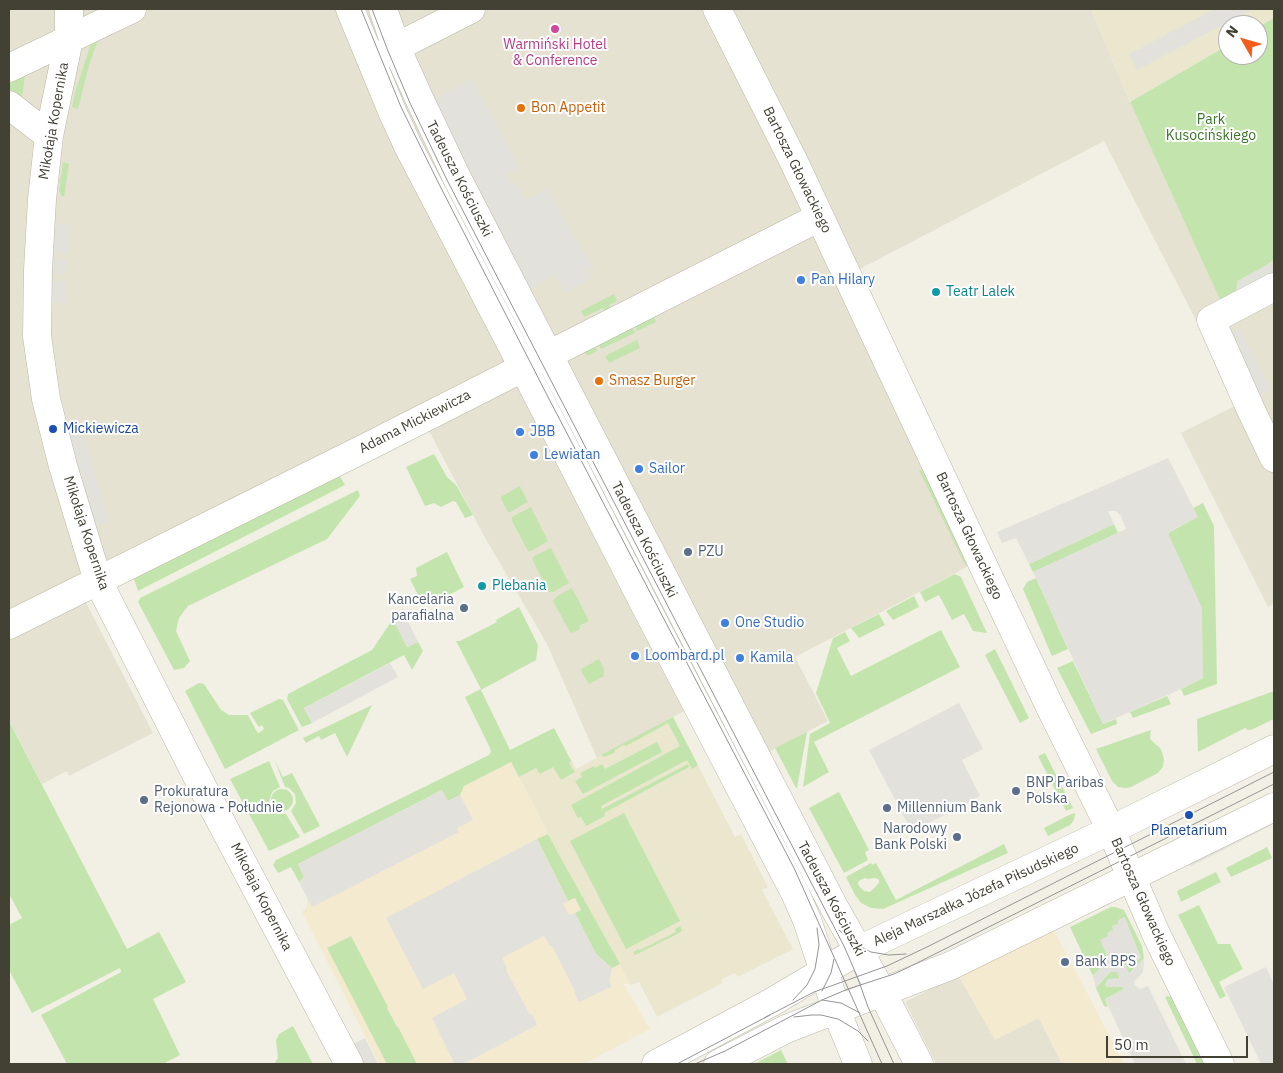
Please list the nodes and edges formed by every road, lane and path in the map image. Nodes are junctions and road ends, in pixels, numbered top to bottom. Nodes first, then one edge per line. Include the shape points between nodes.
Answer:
1 (69, 9) edge
2 (132, 9) edge
3 (350, 9) edge
4 (383, 9) edge
5 (471, 9) edge
6 (717, 9) edge
7 (69, 39) junction
8 (396, 47) junction
9 (371, 60) junction
10 (9, 68) edge
11 (9, 105) edge
12 (49, 136) junction
13 (820, 217) junction
14 (1274, 287) edge
15 (548, 354) junction
16 (523, 367) junction
17 (1274, 458) edge
18 (98, 581) junction
19 (9, 625) edge
20 (1274, 749) edge
21 (1274, 807) edge
22 (1111, 830) junction
23 (1131, 877) junction
24 (859, 951) junction
25 (824, 971) junction
26 (882, 992) junction
27 (836, 1009) junction
28 (349, 1064) edge
29 (656, 1064) edge
30 (718, 1064) edge
31 (858, 1064) edge
32 (919, 1064) edge
33 (1220, 1064) edge

1 - 7 street, Mikołaja Kopernika
2 - 7 street
3 - 9 street, Tadeusza Kościuszki
4 - 8 street, Tadeusza Kościuszki
5 - 8 street
6 - 13 street, Bartosza Głowackiego
7 - 10 street
7 - 12 street, Mikołaja Kopernika
8 - 9 street
8 - 15 street, Tadeusza Kościuszki via 457,178
9 - 16 street, Tadeusza Kościuszki via 408,146
11 - 12 street
12 - 18 street, Mikołaja Kopernika via 38,270 38,336 46,399
13 - 15 street, Adama Mickiewicza
13 - 22 street, Bartosza Głowackiego
14 - 17 street via 1211,320
15 - 16 street, Adama Mickiewicza
15 - 24 street, Tadeusza Kościuszki
16 - 18 street, Adama Mickiewicza
16 - 25 street, Tadeusza Kościuszki via 795,893
18 - 19 street, Adama Mickiewicza
18 - 28 street, Mikołaja Kopernika
20 - 22 street, Aleja Marszałka Józefa Piłsudskiego
21 - 23 street
22 - 23 street, Bartosza Głowackiego
22 - 24 street, Aleja Marszałka Józefa Piłsudskiego
23 - 26 street via 950,966
23 - 33 street, Bartosza Głowackiego
24 - 25 street, Aleja Marszałka Józefa Piłsudskiego
24 - 26 street, Tadeusza Kościuszki
25 - 27 street, Tadeusza Kościuszki
25 - 29 street, Aleja Marszałka Józefa Piłsudskiego
26 - 27 street
26 - 32 street, Tadeusza Kościuszki
27 - 30 street via 786,1029
27 - 31 street, Tadeusza Kościuszki

